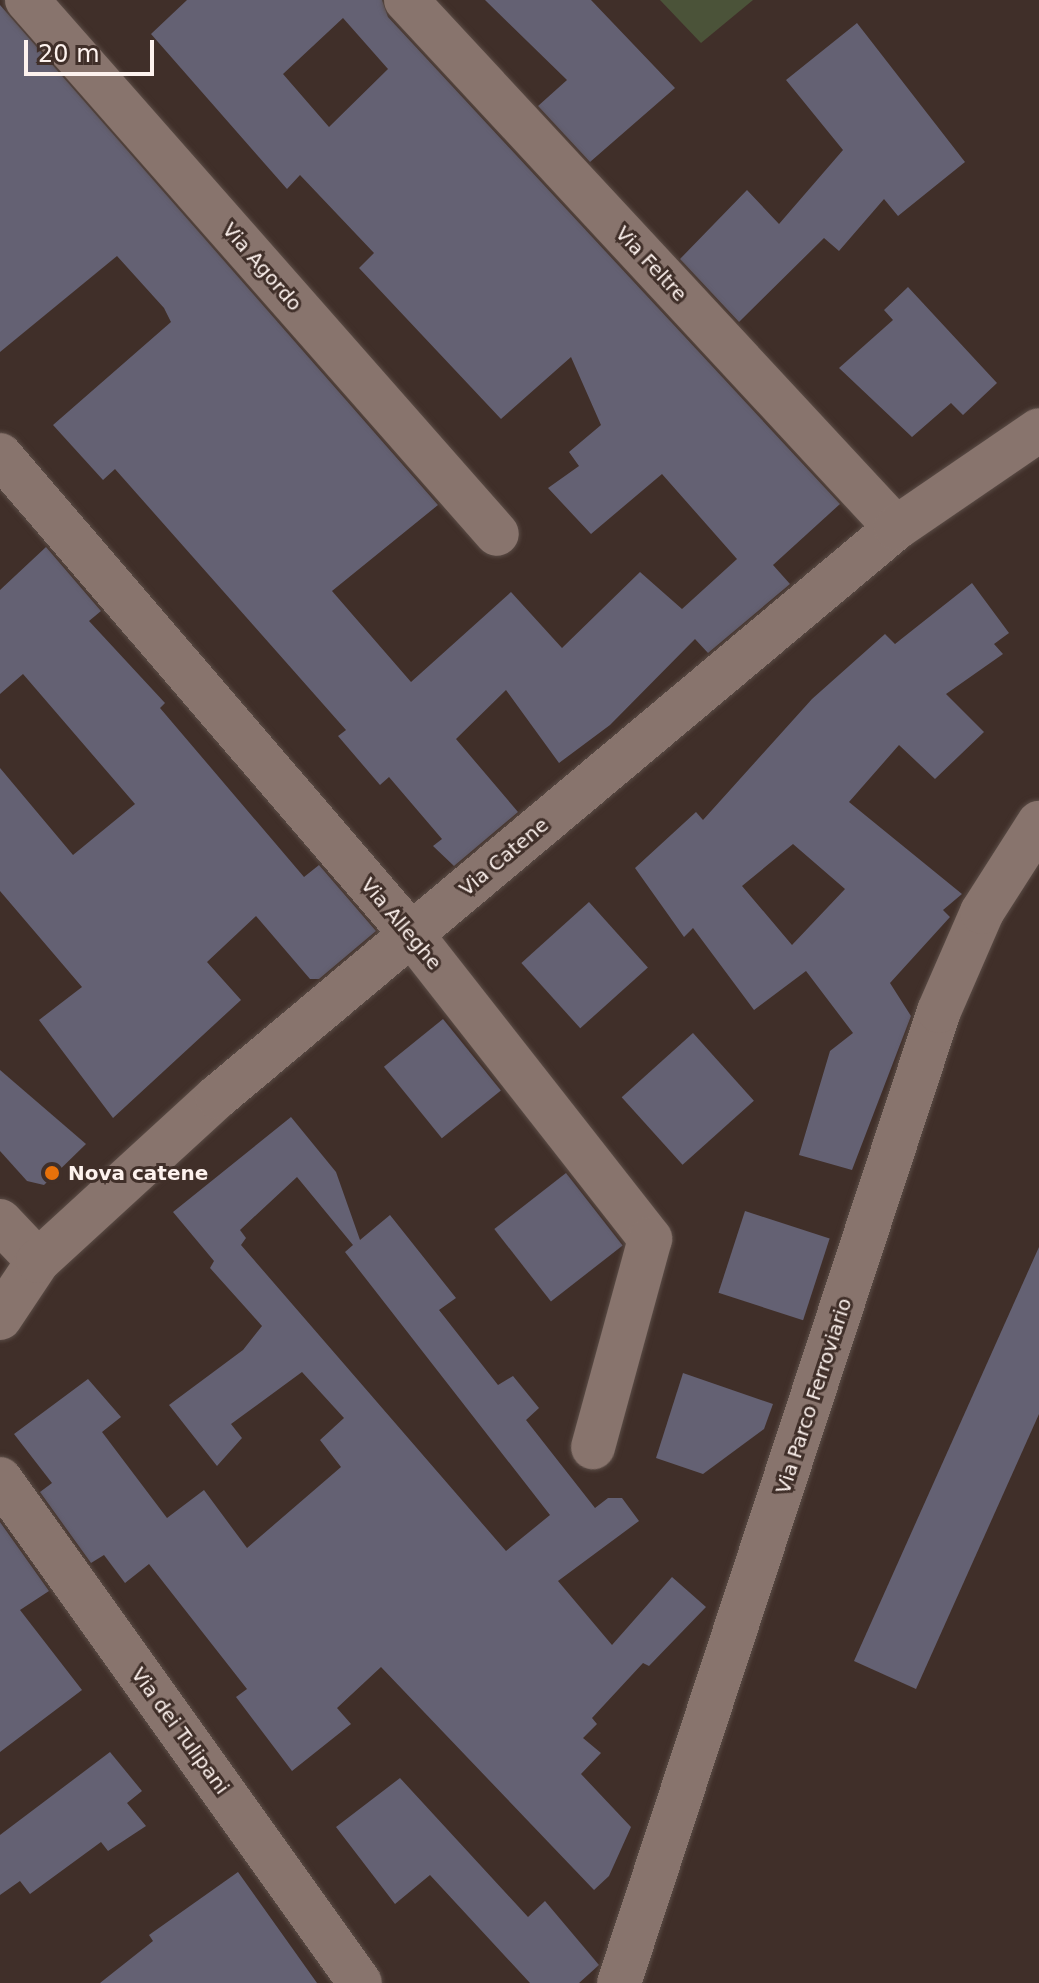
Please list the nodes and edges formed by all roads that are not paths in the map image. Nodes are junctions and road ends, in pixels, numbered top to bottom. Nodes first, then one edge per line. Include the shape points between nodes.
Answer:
1 (27, 0) edge
2 (406, 0) edge
3 (1039, 430) edge
4 (0, 455) edge
5 (896, 528) junction
6 (497, 534) dead end
7 (1039, 823) edge
8 (412, 935) junction
9 (0, 1221) edge
10 (38, 1261) junction
11 (0, 1318) edge
12 (593, 1447) dead end
13 (0, 1479) edge
14 (360, 1983) edge
15 (619, 1983) edge

1 - 6 street, Via Agordo
2 - 5 street, Via Feltre
3 - 5 street, Via Catene
4 - 8 street, Via Alleghe
5 - 8 street, Via Catene
7 - 15 street, Via Parco Ferroviario via 982,912 939,1011
8 - 10 street, Via Catene via 217,1097
8 - 12 street, Via Alleghe via 650,1239
9 - 10 street
10 - 11 street, Via Catene
13 - 14 street, Via dei Tulipani

